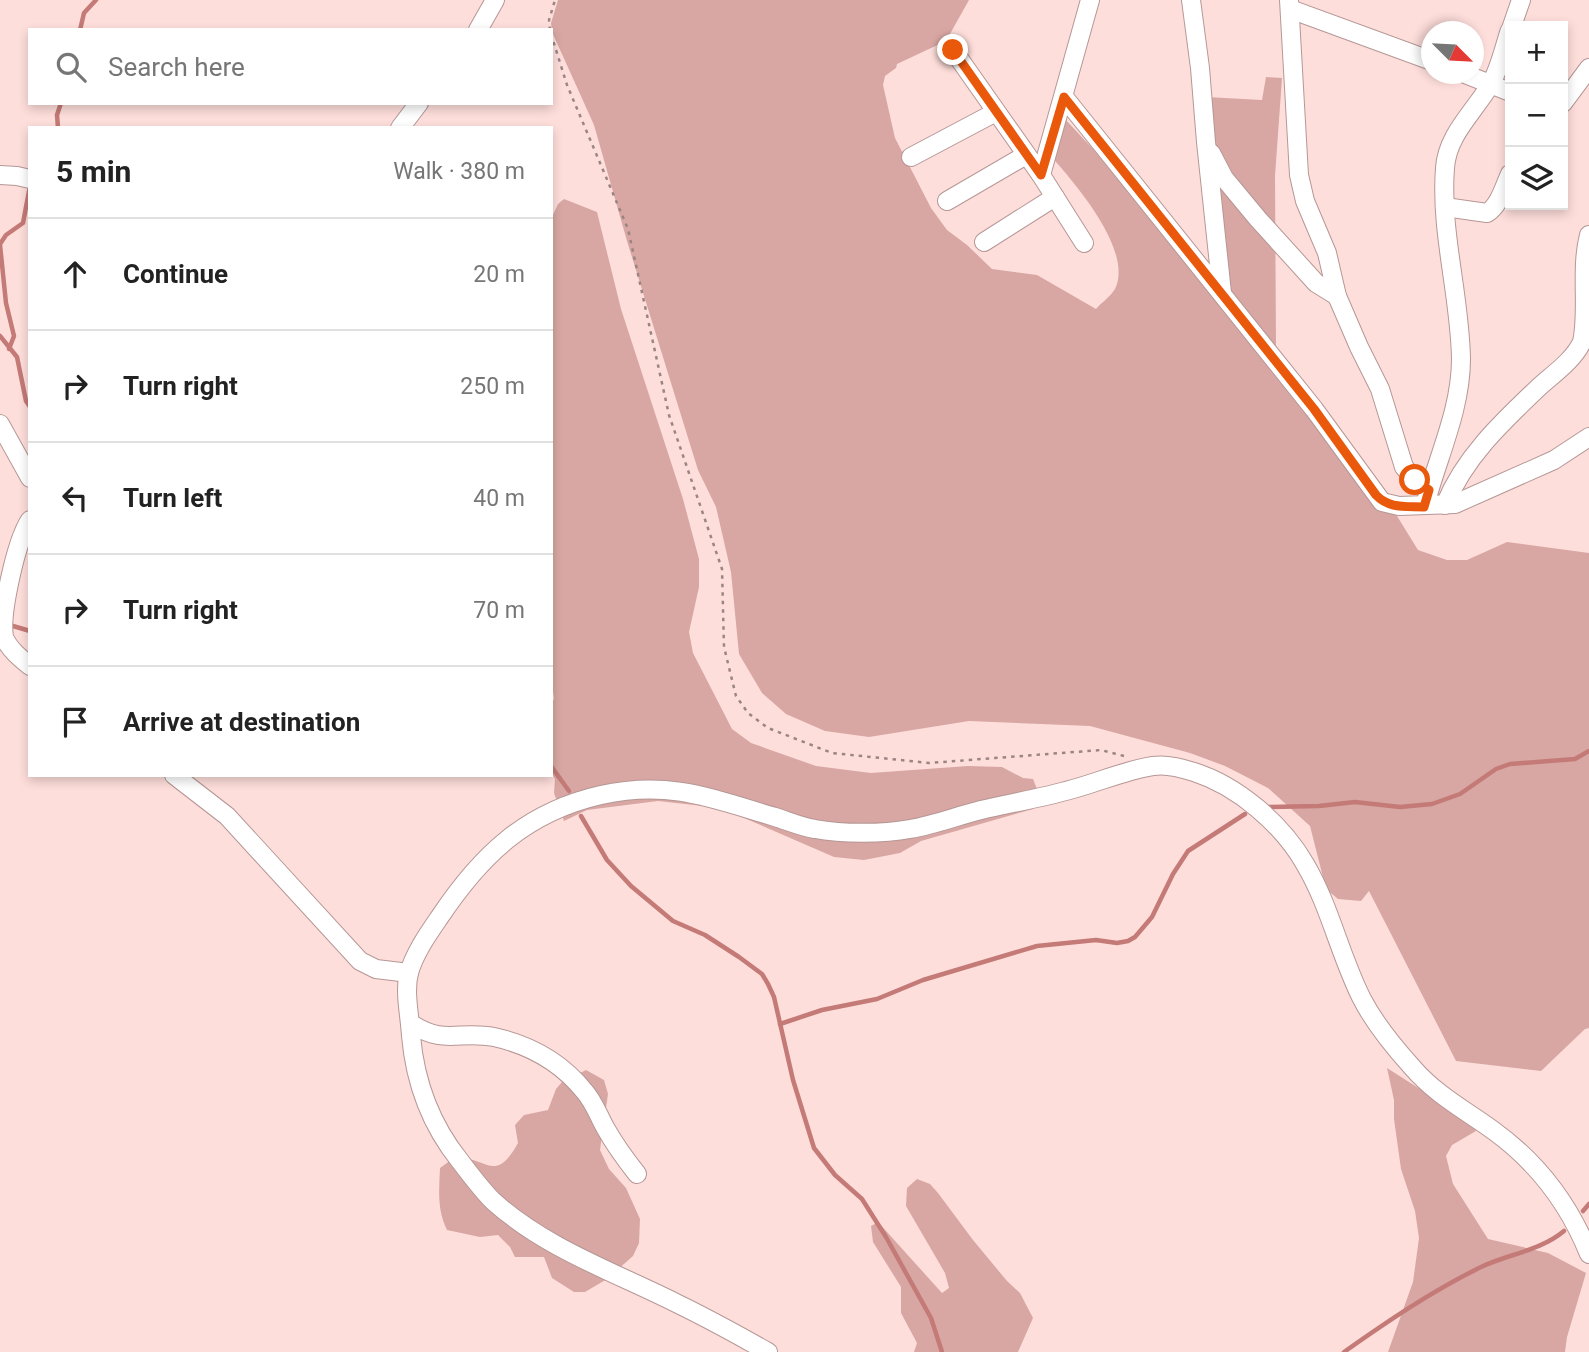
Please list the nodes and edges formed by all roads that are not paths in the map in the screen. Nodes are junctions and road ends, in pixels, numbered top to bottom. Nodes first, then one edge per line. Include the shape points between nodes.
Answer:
1 (495, 0) edge
2 (1090, 0) edge
3 (1191, 0) edge
4 (1521, 0) edge
5 (1290, 4) edge
6 (1514, 21) edge
7 (479, 28) edge
8 (1505, 44) edge
9 (953, 50) dead end
10 (1421, 57) edge
11 (1589, 67) edge
12 (1568, 78) edge
13 (1484, 81) edge
14 (1491, 83) junction
15 (1505, 90) edge
16 (1568, 96) edge
17 (1064, 97) junction
18 (417, 105) edge
19 (996, 112) junction
20 (402, 126) edge
21 (1206, 142) junction
22 (1026, 155) junction
23 (911, 157) dead end
24 (0, 175) edge
25 (1041, 175) junction
26 (28, 179) edge
27 (1505, 185) edge
28 (1055, 197) junction
29 (947, 201) dead end
30 (1446, 207) junction
31 (1589, 235) edge
32 (984, 242) dead end
33 (1084, 243) dead end
34 (1222, 293) junction
35 (1337, 296) junction
36 (0, 424) edge
37 (1589, 437) edge
38 (28, 474) edge
39 (1426, 498) junction
40 (1445, 505) junction
41 (28, 523) edge
42 (28, 664) edge
43 (177, 777) edge
44 (409, 973) junction
45 (411, 1023) junction
46 (637, 1174) dead end
47 (1589, 1254) edge
48 (768, 1352) edge

1 - 7 street
2 - 17 street
3 - 21 street
4 - 6 street
5 - 10 street
5 - 35 street via 1299,175
8 - 14 street
9 - 19 street
11 - 12 street
11 - 16 street
13 - 14 street
14 - 15 street
14 - 30 street via 1450,145 1445,167
17 - 25 street
17 - 34 street
18 - 20 street
19 - 22 street
19 - 23 street
21 - 34 street
21 - 35 street via 1224,178 1258,219 1315,283
22 - 25 street
22 - 29 street
24 - 26 street
25 - 28 street
27 - 30 street via 1487,213
28 - 32 street
28 - 33 street
30 - 39 street via 1461,360 1450,425
31 - 40 street via 1582,341 1500,424 1453,484
34 - 39 street via 1382,502 1391,505
35 - 39 street via 1380,390 1404,467
36 - 38 street
37 - 40 street via 1554,460
39 - 40 street
41 - 42 street via 14,554 2,625 9,646
43 - 44 street via 227,816 360,961 376,969
44 - 45 street
44 - 47 street via 438,920 483,860 550,811 601,795 648,788 683,790 816,829 908,830 1158,765 1194,772 1248,801 1271,822 1305,864 1363,1000 1383,1033 1428,1085 1497,1133 1534,1166 1564,1204
45 - 46 street via 434,1036 478,1035 517,1044 563,1068 587,1093
45 - 48 street via 420,1085 433,1121 491,1199 529,1228 585,1260

